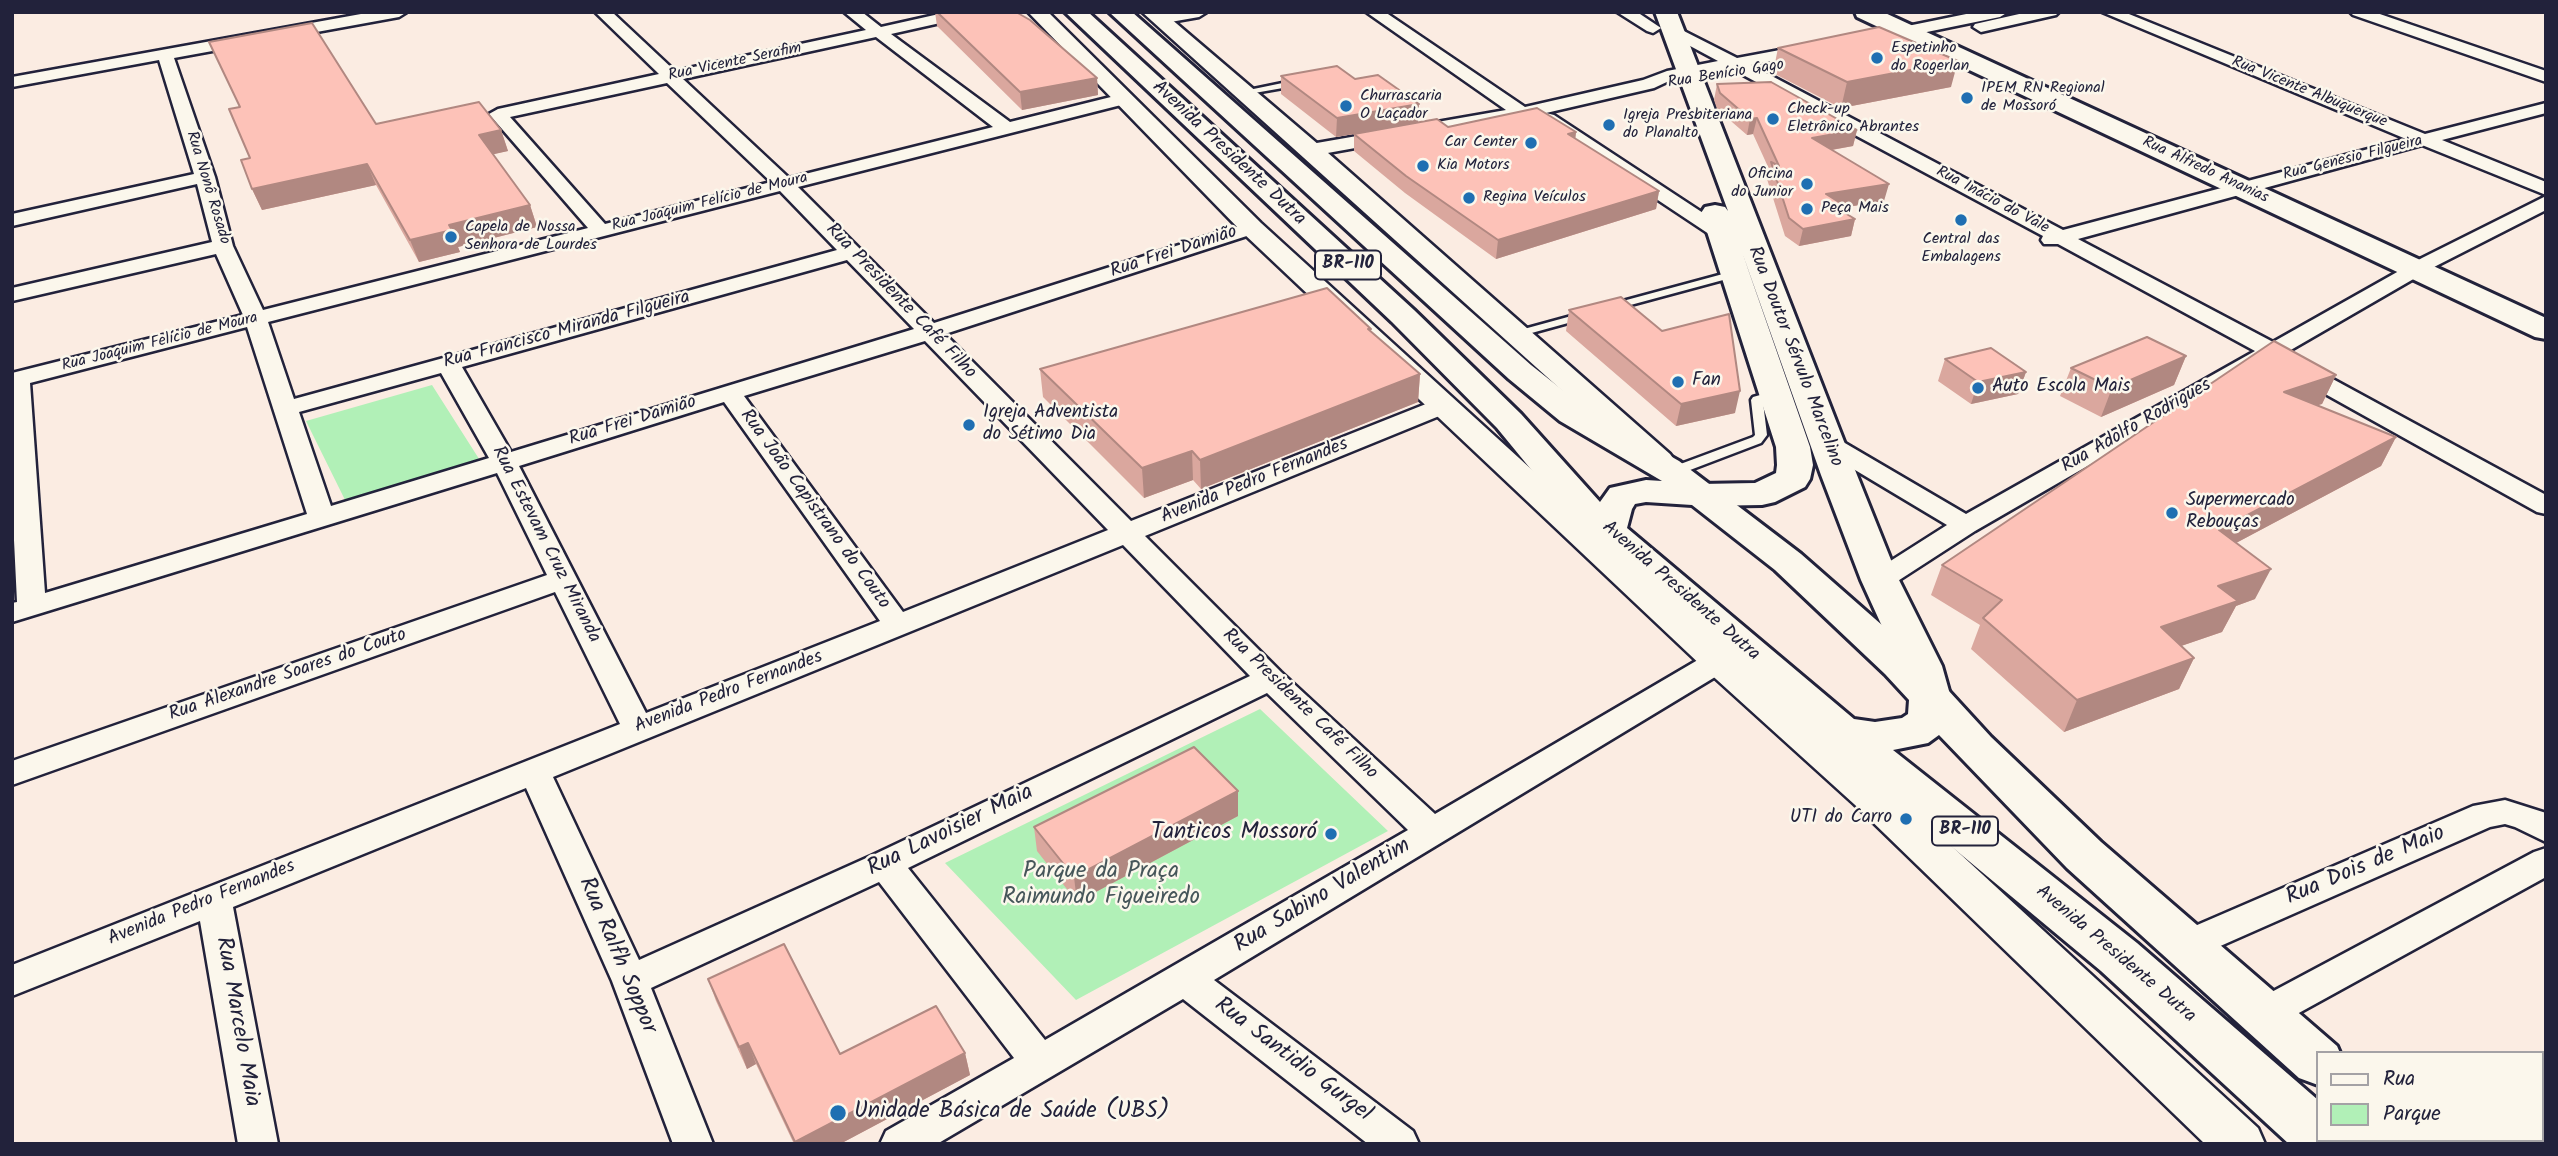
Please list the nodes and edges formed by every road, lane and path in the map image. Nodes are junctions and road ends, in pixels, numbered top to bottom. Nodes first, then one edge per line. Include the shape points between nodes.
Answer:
1 (398, 12) edge
2 (603, 12) edge
3 (852, 12) edge
4 (971, 12) edge
5 (1037, 12) edge
6 (1075, 12) edge
7 (1119, 12) edge
8 (1199, 12) edge
9 (1374, 12) edge
10 (1400, 12) edge
11 (1625, 12) edge
12 (1865, 12) edge
13 (1883, 12) edge
14 (2000, 12) edge
15 (2051, 12) edge
16 (2110, 12) edge
17 (2134, 12) edge
18 (2358, 12) edge
19 (1155, 15) edge
20 (879, 32) junction
21 (1920, 34) junction
22 (1868, 44) edge
23 (1829, 51) edge
24 (1668, 52) edge
25 (165, 55) junction
26 (1462, 58) junction
27 (1737, 69) junction
28 (673, 76) junction
29 (2546, 77) edge
30 (1311, 81) edge
31 (12, 82) edge
32 (1243, 92) junction
33 (1527, 94) dead end
34 (1123, 99) junction
35 (2546, 108) edge
36 (1522, 113) junction
37 (1548, 114) junction
38 (1006, 128) junction
39 (2445, 135) junction
40 (2426, 140) junction
41 (1311, 150) junction
42 (205, 177) junction
43 (2546, 177) edge
44 (784, 184) junction
45 (2248, 186) junction
46 (2546, 189) edge
47 (1341, 195) junction
48 (2546, 202) edge
49 (12, 220) edge
50 (1252, 228) junction
51 (600, 230) junction
52 (1722, 234) junction
53 (2060, 238) junction
54 (2039, 243) junction
55 (223, 246) junction
56 (850, 253) junction
57 (2422, 266) junction
58 (1734, 274) junction
59 (12, 295) edge
60 (1606, 309) edge
61 (1593, 313) edge
62 (2546, 315) edge
63 (257, 318) junction
64 (2546, 330) edge
65 (929, 332) junction
66 (1517, 334) junction
67 (1435, 348) junction
68 (2263, 356) junction
69 (1394, 358) junction
70 (449, 364) junction
71 (15, 380) edge
72 (729, 392) junction
73 (1793, 395) junction
74 (1445, 405) junction
75 (284, 409) junction
76 (1829, 444) junction
77 (504, 462) junction
78 (1680, 479) junction
79 (2546, 506) edge
80 (322, 519) junction
81 (1966, 525) junction
82 (1608, 531) junction
83 (1125, 533) junction
84 (564, 579) junction
85 (1880, 580) junction
86 (22, 610) edge
87 (899, 627) junction
88 (1732, 655) junction
89 (1270, 679) junction
90 (1930, 698) junction
91 (638, 728) junction
92 (1842, 732) junction
93 (534, 770) junction
94 (12, 773) edge
95 (2546, 829) edge
96 (1432, 832) junction
97 (2546, 861) edge
98 (885, 864) junction
99 (214, 899) junction
100 (2187, 945) junction
101 (1185, 979) junction
102 (12, 981) edge
103 (629, 981) junction
104 (2264, 1014) junction
105 (2316, 1060) edge
106 (1040, 1063) junction
107 (2316, 1133) edge
108 (258, 1144) edge
109 (693, 1144) edge
110 (900, 1144) edge
111 (1399, 1144) edge
112 (2241, 1144) edge

1 - 25 street via 271,29
2 - 28 street, Rua Presidente Café Filho
3 - 20 street
4 - 20 street, Rua Vicente Serafim
5 - 34 street, Avenida Presidente Dutra
6 - 67 main road, Avenida Presidente Dutra / BR-110
7 - 47 main road, Avenida Presidente Dutra / BR-110
8 - 19 street
9 - 26 street
10 - 26 street
11 - 24 street, Rua Inácio do Vale
12 - 21 main road, Rua Alfredo Ananias
13 - 21 main road, Rua Alfredo Ananias
14 - 21 street
15 - 21 street
16 - 40 street, Rua Vicente Albuquerque
17 - 39 street, Rua Vicente Albuquerque
18 - 29 street
19 - 32 street, Avenida Presidente Dutra
20 - 28 street, Rua Vicente Serafim
20 - 38 street
21 - 22 street
21 - 45 main road, Rua Alfredo Ananias
23 - 27 street, Rua Benício Gago
24 - 27 street, Rua Inácio do Vale
24 - 27 street, Rua Benício Gago
24 - 37 street, Rua Benício Gago
24 - 52 main road, Rua Doutor Sérvulo Marcelino
24 - 73 main road, Rua Doutor Sérvulo Marcelino
25 - 31 street
25 - 42 street, Rua Nonô Rosado
26 - 36 street
27 - 53 street, Rua Inácio do Vale
27 - 54 street, Rua Inácio do Vale
28 - 44 street, Rua Presidente Café Filho
28 - 51 street, Rua Vicente Serafim via 498,114
30 - 32 lane
32 - 41 street, Avenida Presidente Dutra
33 - 37 street
34 - 38 street, Rua Joaquim Felício de Moura
34 - 50 street, Avenida Presidente Dutra
35 - 39 street, Rua Genesio Filgueira
36 - 37 street, Rua Benício Gago
36 - 41 street, Rua Benício Gago
37 - 52 street
38 - 44 street, Rua Joaquim Felício de Moura
39 - 40 street, Rua Genesio Filgueira
39 - 43 street, Rua Vicente Albuquerque
40 - 45 street, Rua Genesio Filgueira
40 - 46 street, Rua Vicente Albuquerque
41 - 47 street, Avenida Presidente Dutra
42 - 49 street
42 - 55 street, Rua Nonô Rosado
44 - 51 street, Rua Joaquim Felício de Moura
44 - 56 street, Rua Presidente Café Filho
45 - 53 street, Rua Genesio Filgueira
45 - 57 main road, Rua Alfredo Ananias
47 - 66 street, Avenida Presidente Dutra
47 - 78 main road, Avenida Presidente Dutra / BR-110 via 1520,372 1562,405
48 - 57 street, Rua Adolfo Rodrigues
50 - 65 street, Rua Frei Damião
50 - 69 street, Avenida Presidente Dutra
51 - 63 street, Rua Joaquim Felício de Moura
52 - 58 main road, Rua Doutor Sérvulo Marcelino
53 - 54 street, Rua Genesio Filgueira
53 - 68 street, Rua Inácio do Vale
54 - 68 street, Rua Inácio do Vale
55 - 59 street
55 - 63 street, Rua Nonô Rosado
56 - 65 street, Rua Presidente Café Filho
56 - 70 street, Rua Francisco Miranda Filgueira
57 - 62 main road, Rua Alfredo Ananias
57 - 64 main road, Rua Alfredo Ananias
57 - 68 street, Rua Adolfo Rodrigues
58 - 60 lane
58 - 73 main road, Rua Doutor Sérvulo Marcelino
61 - 66 lane
63 - 71 street, Rua Joaquim Felício de Moura
63 - 75 street, Rua Nonô Rosado
65 - 72 street, Rua Frei Damião
65 - 83 street, Rua Presidente Café Filho
66 - 78 street, Avenida Presidente Dutra
67 - 69 main road
67 - 82 main road, Avenida Presidente Dutra / BR-110 via 1509,421
68 - 79 street, Rua Inácio do Vale via 2310,376
68 - 81 street, Rua Adolfo Rodrigues
69 - 74 street, Avenida Presidente Dutra
70 - 75 street, Rua Francisco Miranda Filgueira
70 - 77 street, Rua Estevam Cruz Miranda
71 - 86 street
72 - 77 street, Rua Frei Damião
72 - 87 street, Rua João Capistrano do Couto
73 - 76 main road, Rua Doutor Sérvulo Marcelino
73 - 78 lane via 1757,400 1761,435 1757,440
73 - 78 main road, Rua Doutor Sérvulo Marcelino via 1791,478 1762,494
74 - 83 street, Avenida Pedro Fernandes
74 - 88 street, Avenida Presidente Dutra
75 - 80 street, Rua Nonô Rosado
76 - 81 street
76 - 85 main road, Rua Doutor Sérvulo Marcelino
77 - 80 street, Rua Frei Damião
77 - 84 street, Rua Estevam Cruz Miranda
78 - 82 main road via 1623,496 1614,507
78 - 90 main road, Avenida Presidente Dutra / BR-110 via 1736,519 1827,596
80 - 86 street, Rua Frei Damião
81 - 85 street, Rua Adolfo Rodrigues
82 - 88 main road, Avenida Presidente Dutra / BR-110
83 - 87 street, Avenida Pedro Fernandes
83 - 89 street, Rua Presidente Café Filho
84 - 91 street, Rua Estevam Cruz Miranda
84 - 94 street, Rua Alexandre Soares do Couto
85 - 90 main road, Rua Doutor Sérvulo Marcelino via 1921,666
87 - 91 street, Avenida Pedro Fernandes
88 - 92 main road, Avenida Presidente Dutra / BR-110
88 - 96 street, Rua Sabino Valentim
88 - 112 street, Avenida Presidente Dutra via 1868,793
89 - 96 street, Rua Presidente Café Filho
89 - 98 street, Rua Lavoisier Maia
90 - 92 main road via 1929,720 1913,732 1875,737
90 - 100 main road, Avenida Presidente Dutra / BR-110 via 2084,855
91 - 93 street, Avenida Pedro Fernandes
92 - 107 main road, Avenida Presidente Dutra / BR-110 via 2119,957
93 - 99 street, Avenida Pedro Fernandes
93 - 103 street, Rua Ralfh Soppor
95 - 100 street, Rua Dois de Maio via 2505,812 2485,816
96 - 101 street, Rua Sabino Valentim
97 - 104 street
98 - 103 street, Rua Lavoisier Maia
98 - 106 street
99 - 102 street, Avenida Pedro Fernandes
99 - 108 street, Rua Marcelo Maia
100 - 104 main road, Avenida Presidente Dutra / BR-110
101 - 106 street, Rua Sabino Valentim
101 - 111 street, Rua Santidio Gurgel
103 - 109 street, Rua Ralfh Soppor
104 - 105 main road, Avenida Presidente Dutra / BR-110
106 - 110 street, Rua Sabino Valentim

